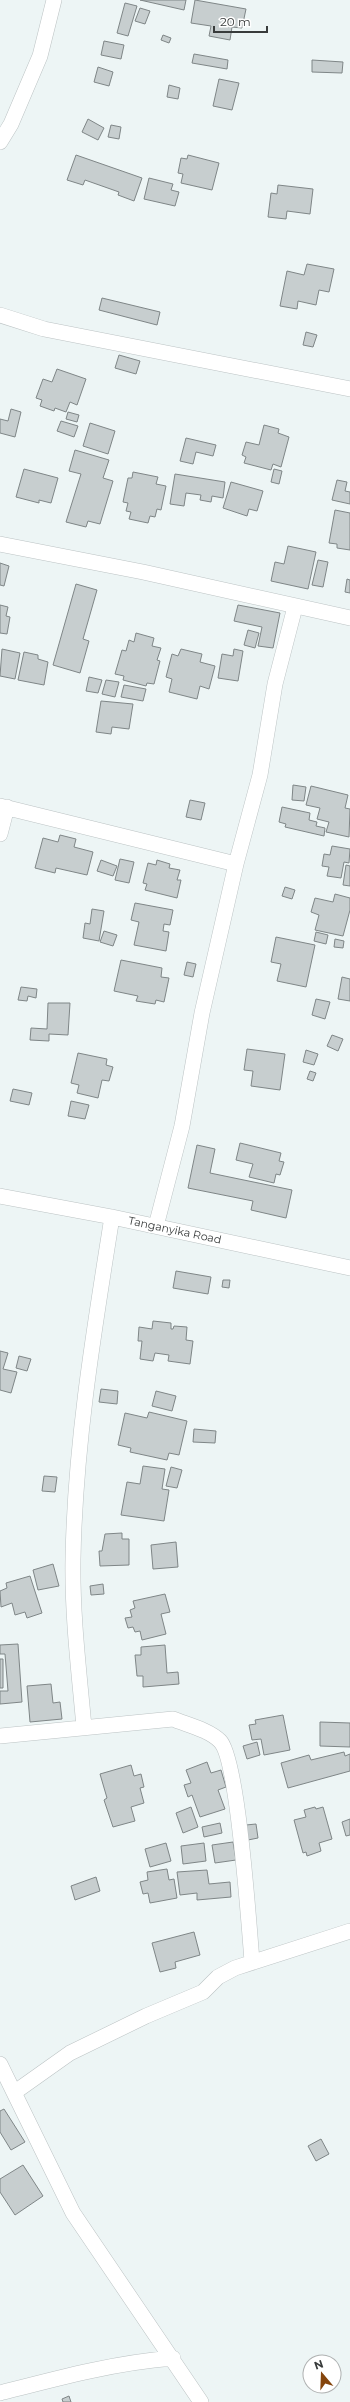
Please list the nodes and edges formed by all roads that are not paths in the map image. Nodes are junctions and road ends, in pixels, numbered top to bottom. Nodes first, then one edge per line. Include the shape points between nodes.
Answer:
1 (54, 0) edge
2 (5, 122) edge
3 (0, 142) edge
4 (0, 315) edge
5 (350, 388) edge
6 (0, 544) edge
7 (295, 606) junction
8 (350, 618) edge
9 (3, 807) edge
10 (0, 834) edge
11 (236, 864) junction
12 (0, 1196) edge
13 (112, 1217) junction
14 (156, 1226) junction
15 (350, 1268) edge
16 (84, 1727) junction
17 (0, 1736) edge
18 (350, 1930) edge
19 (252, 1961) junction
20 (0, 2064) edge
21 (15, 2092) junction
22 (173, 2358) junction
23 (0, 2393) edge
24 (201, 2402) edge

1 - 2 street via 40,56
2 - 3 street
4 - 5 street via 44,329
6 - 7 street via 143,572
7 - 8 street
7 - 11 street via 275,684 260,775
9 - 10 street
9 - 11 street
11 - 14 street via 202,1013 182,1126
12 - 13 street, Tanganyika Road
13 - 14 street, Tanganyika Road
13 - 16 street via 91,1349 79,1456 74,1551 76,1636
14 - 15 street, Tanganyika Road
16 - 17 street
16 - 19 street via 173,1719 198,1728 220,1742 229,1759 234,1790
18 - 19 street
19 - 21 street via 218,1977 196,1996 146,2016 70,2053
20 - 21 street
21 - 22 street via 73,2213
22 - 23 street via 90,2370
22 - 24 street

